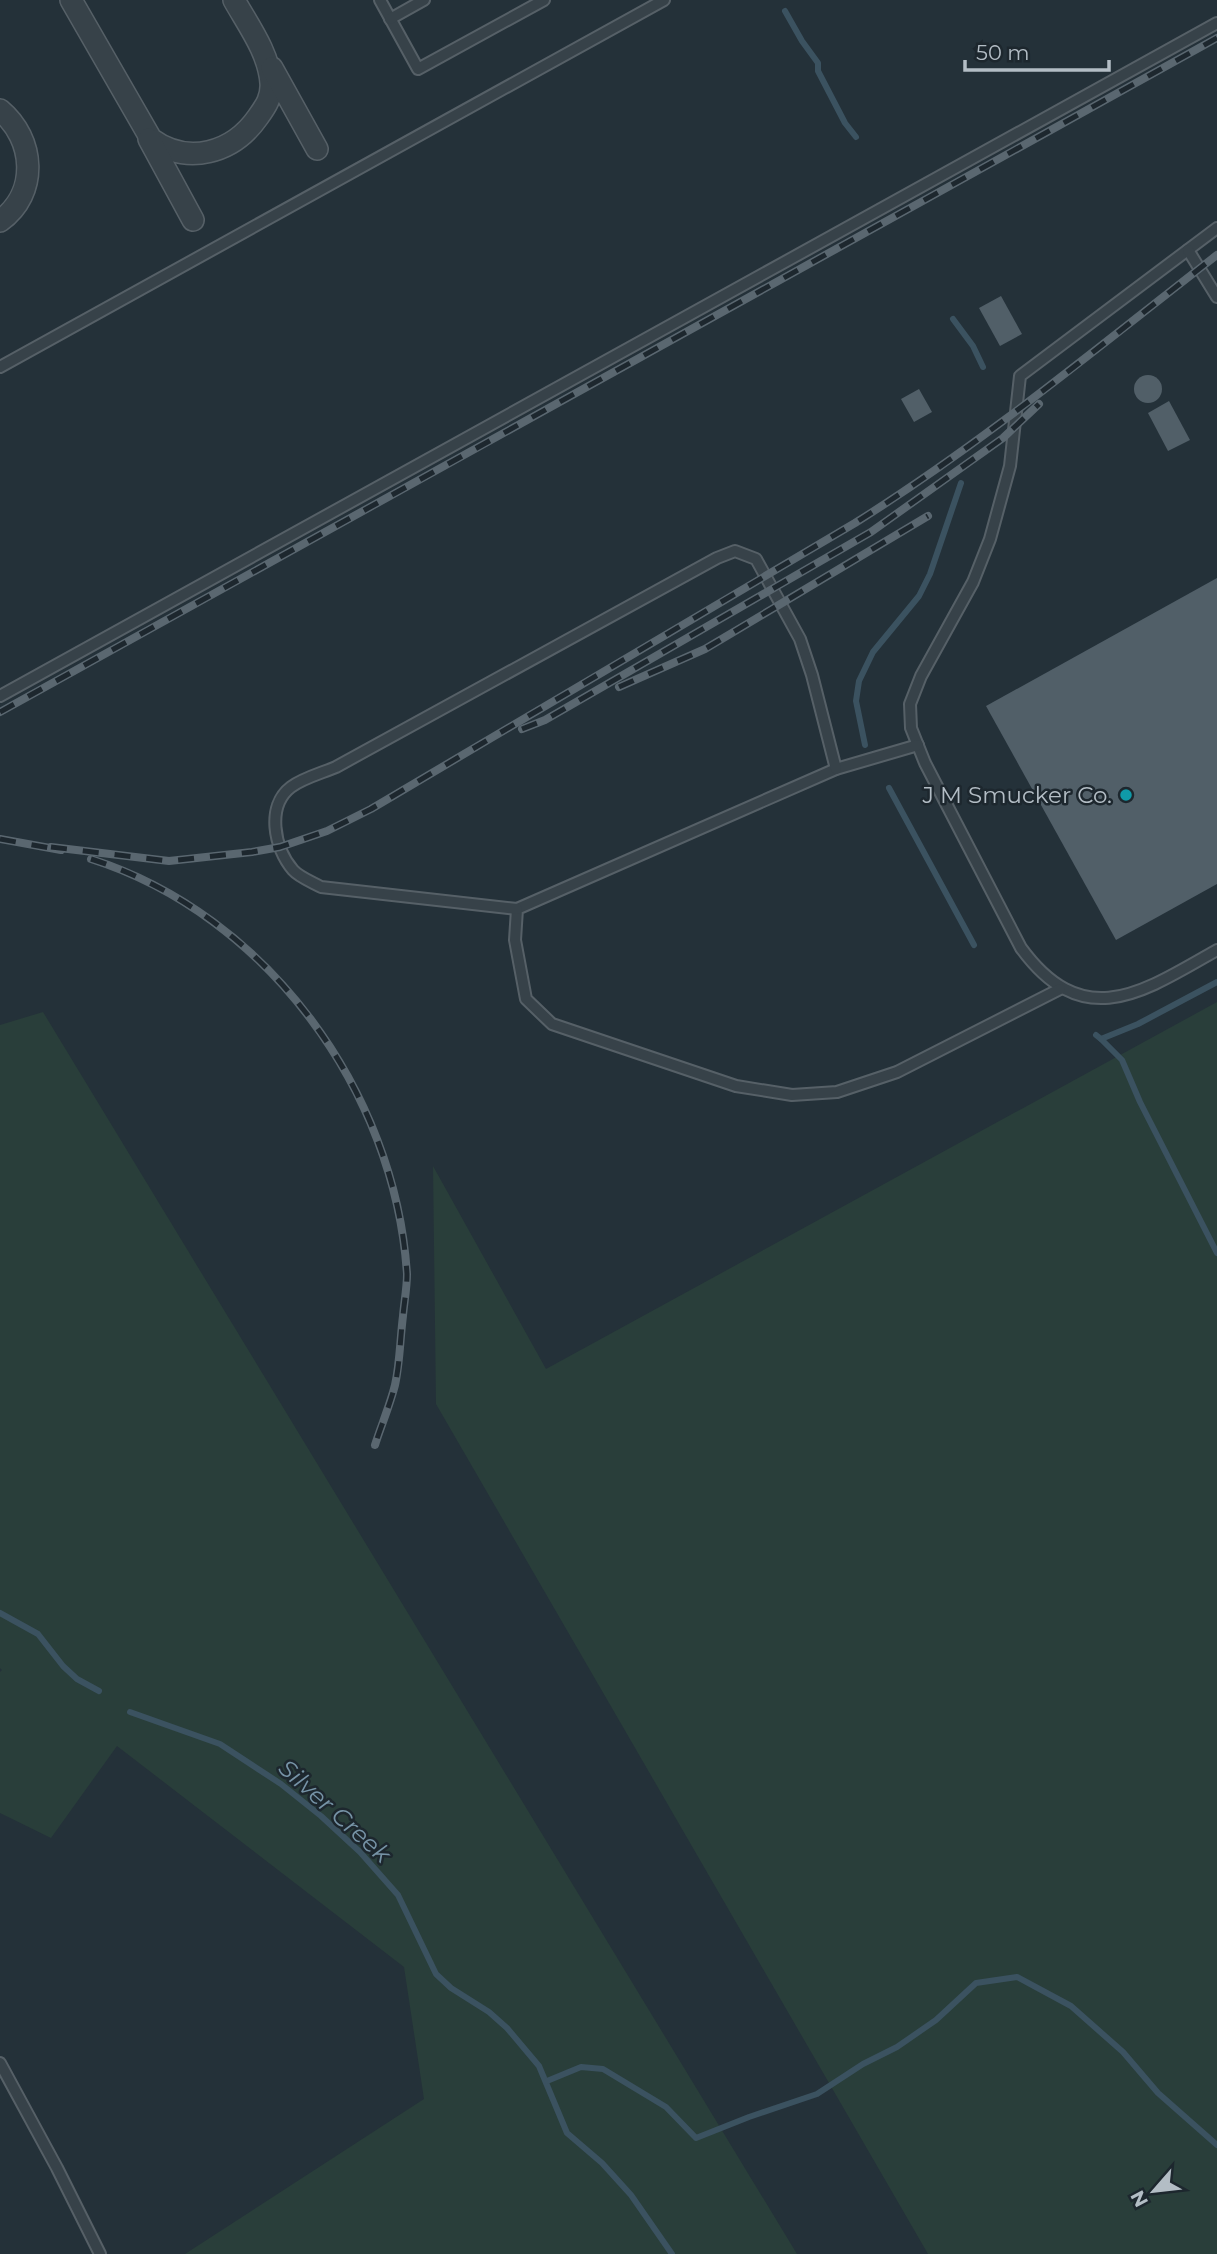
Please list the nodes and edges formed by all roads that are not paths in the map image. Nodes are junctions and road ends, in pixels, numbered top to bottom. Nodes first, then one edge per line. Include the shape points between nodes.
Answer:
1 (71, 0) edge
2 (234, 0) edge
3 (380, 0) edge
4 (424, 0) edge
5 (544, 0) edge
6 (664, 0) edge
7 (390, 19) junction
8 (1217, 23) edge
9 (258, 43) junction
10 (0, 110) edge
11 (141, 124) junction
12 (317, 149) dead end
13 (193, 220) dead end
14 (0, 221) edge
15 (1217, 228) edge
16 (1188, 250) junction
17 (1217, 297) edge
18 (0, 367) edge
19 (0, 696) edge
20 (918, 746) junction
21 (836, 769) junction
22 (517, 909) junction
23 (1217, 950) edge
24 (1060, 989) junction
25 (0, 2063) edge
26 (100, 2254) edge

1 - 11 street
2 - 9 street
3 - 7 lane
4 - 7 lane
5 - 7 lane via 418,69
6 - 18 lane
8 - 19 lane
9 - 11 street via 271,83 270,98 236,142 185,153 164,149
9 - 12 street
10 - 14 street via 19,132 30,162 23,192
11 - 13 street
15 - 16 lane
16 - 17 lane
16 - 20 lane via 1020,376 1010,466 990,539 910,704 911,728
20 - 21 lane
20 - 24 lane via 1021,948
21 - 22 lane
21 - 22 lane via 800,639 756,559 735,551 336,767 292,786 278,800 274,821 280,847 293,871 321,887
22 - 24 lane via 514,940 526,999 552,1024 736,1086 792,1095 837,1092 897,1072
23 - 24 lane via 1124,997 1091,1000
25 - 26 lane

